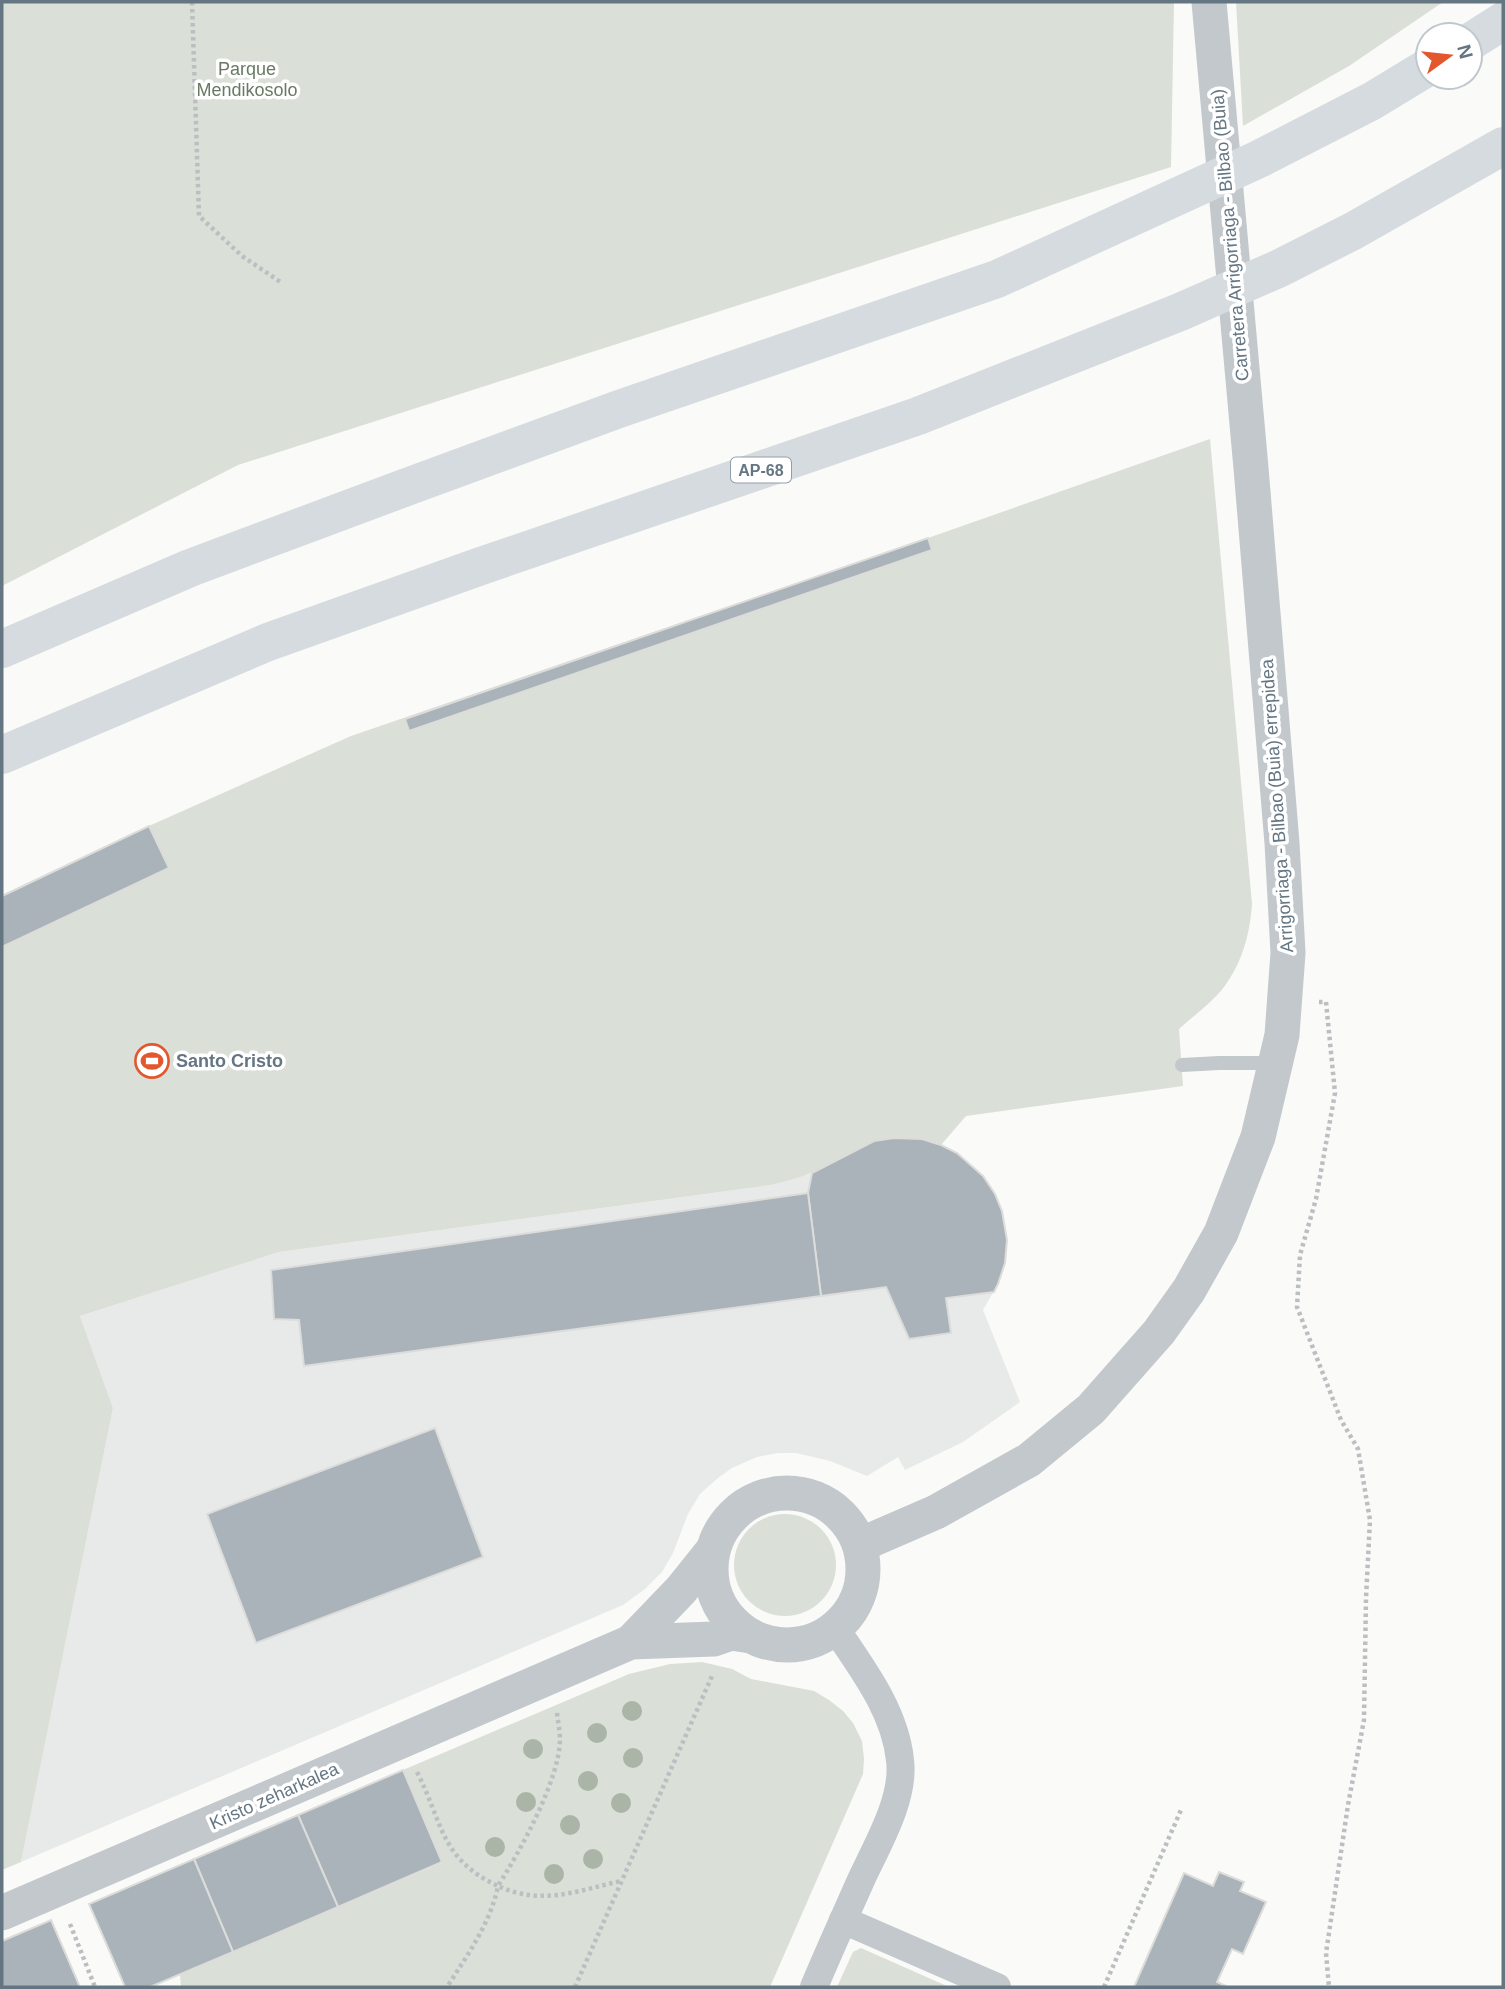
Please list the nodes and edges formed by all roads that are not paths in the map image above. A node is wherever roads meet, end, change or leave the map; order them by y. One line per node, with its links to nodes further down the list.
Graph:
1 (1209, 2): 6 (street, Carretera Arrigorriaga - Bilbao (Buia))
2 (1503, 22): 3 (highway)
3 (1484, 34)
4 (1414, 77): 7 (highway)
5 (1503, 146): 8 (highway, AP-68)
6 (1251, 468): 9 (street, Arrigorriaga - Bilbao (Buia) errepidea)
7 (2, 649)
8 (2, 755)
9 (1275, 1063): 10 (lane); 11 (street, Arrigorriaga - Bilbao (Buia) errepidea)
10 (1182, 1065)
11 (860, 1545): 12 (street); 13 (street)
12 (713, 1550): 14 (street); 15 (street)
13 (835, 1628): 14 (street); 17 (street)
14 (741, 1635): 15 (street)
15 (631, 1642): 16 (street, Kristo zeharkalea)
16 (2, 1913)
17 (843, 1920): 18 (street); 19 (street)
18 (814, 1987)
19 (997, 1987)

